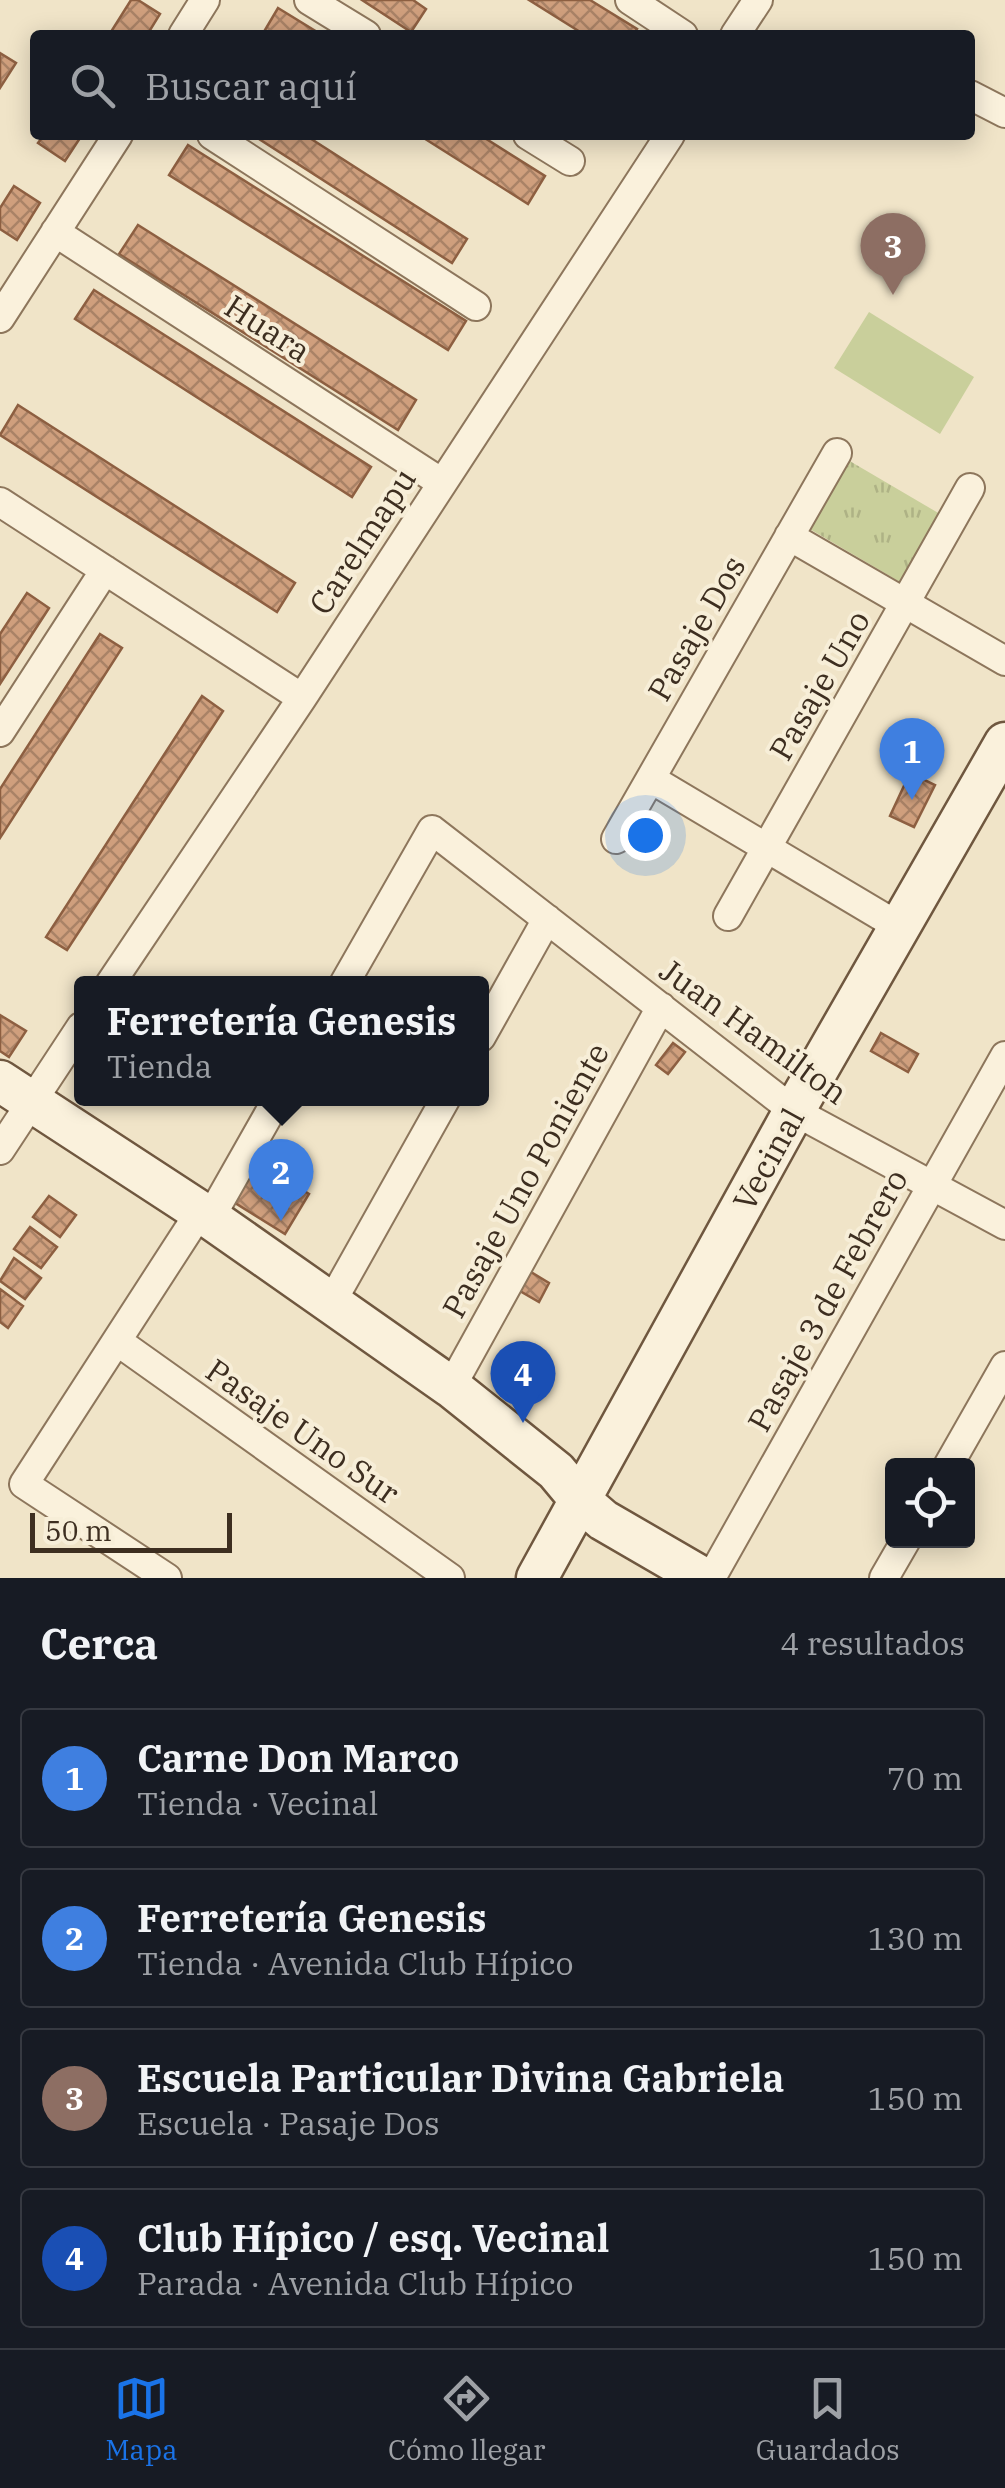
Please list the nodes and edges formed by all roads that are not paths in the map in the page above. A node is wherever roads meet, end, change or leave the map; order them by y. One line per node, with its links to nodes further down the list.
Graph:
1 (205, 0): 5 (street)
2 (310, 0): 6 (street)
3 (630, 0): 7 (street)
4 (758, 0): 8 (street)
5 (185, 30)
6 (358, 30)
7 (675, 30)
8 (738, 30)
9 (975, 98): 10 (street)
10 (1005, 113)
11 (115, 140): 16 (street)
12 (220, 140): 17 (street)
13 (536, 140): 15 (street)
14 (667, 140): 20 (street, Carelmapu)
15 (570, 160)
16 (56, 232): 18 (street); 20 (street, Huara)
17 (476, 306)
18 (0, 318)
19 (837, 453): 23 (street, Pasaje Dos)
20 (442, 483): 27 (street, Carelmapu)
21 (970, 488): 25 (street, Pasaje Uno)
22 (0, 502): 24 (street)
23 (788, 536): 25 (street); 30 (street, Pasaje Dos)
24 (105, 570): 27 (street); 28 (street)
25 (906, 602): 26 (street); 32 (street, Pasaje Uno)
26 (1005, 661)
27 (302, 698): 36 (street, Carelmapu)
28 (0, 732)
29 (1005, 743): 35 (street, Vecinal)
30 (651, 778): 31 (street, Pasaje Dos); 32 (street)
31 (616, 839)
32 (767, 848): 33 (street, Pasaje Uno); 35 (street)
33 (728, 916)
34 (548, 919): 37 (street, Juan Hamilton); 38 (street, Juan Hamilton); 39 (street)
35 (898, 926): 45 (street, Vecinal)
36 (115, 976)
37 (349, 976)
38 (660, 1007): 45 (street, Juan Hamilton); 53 (street, Pasaje Uno Poniente)
39 (489, 1023)
40 (74, 1033): 42 (street)
41 (1005, 1056): 47 (street, Pasaje 3 de Febrero)
42 (16, 1091): 46 (street); 48 (street)
43 (273, 1106): 48 (street)
44 (442, 1106): 50 (street)
45 (794, 1111): 47 (street, Juan Hamilton); 55 (street, Vecinal)
46 (0, 1150)
47 (931, 1185): 49 (street, Juan Hamilton); 60 (street, Pasaje 3 de Febrero)
48 (205, 1215): 50 (street); 51 (street)
49 (1005, 1225)
50 (332, 1303): 53 (street)
51 (117, 1341): 57 (street); 58 (street, Pasaje Uno Sur)
52 (1005, 1366): 54 (street)
53 (451, 1387): 55 (street)
54 (953, 1458)
55 (582, 1501): 59 (street, Vecinal); 60 (street)
56 (901, 1548): 61 (street)
57 (167, 1578)
58 (450, 1578)
59 (538, 1578)
60 (707, 1578)
61 (884, 1578)

